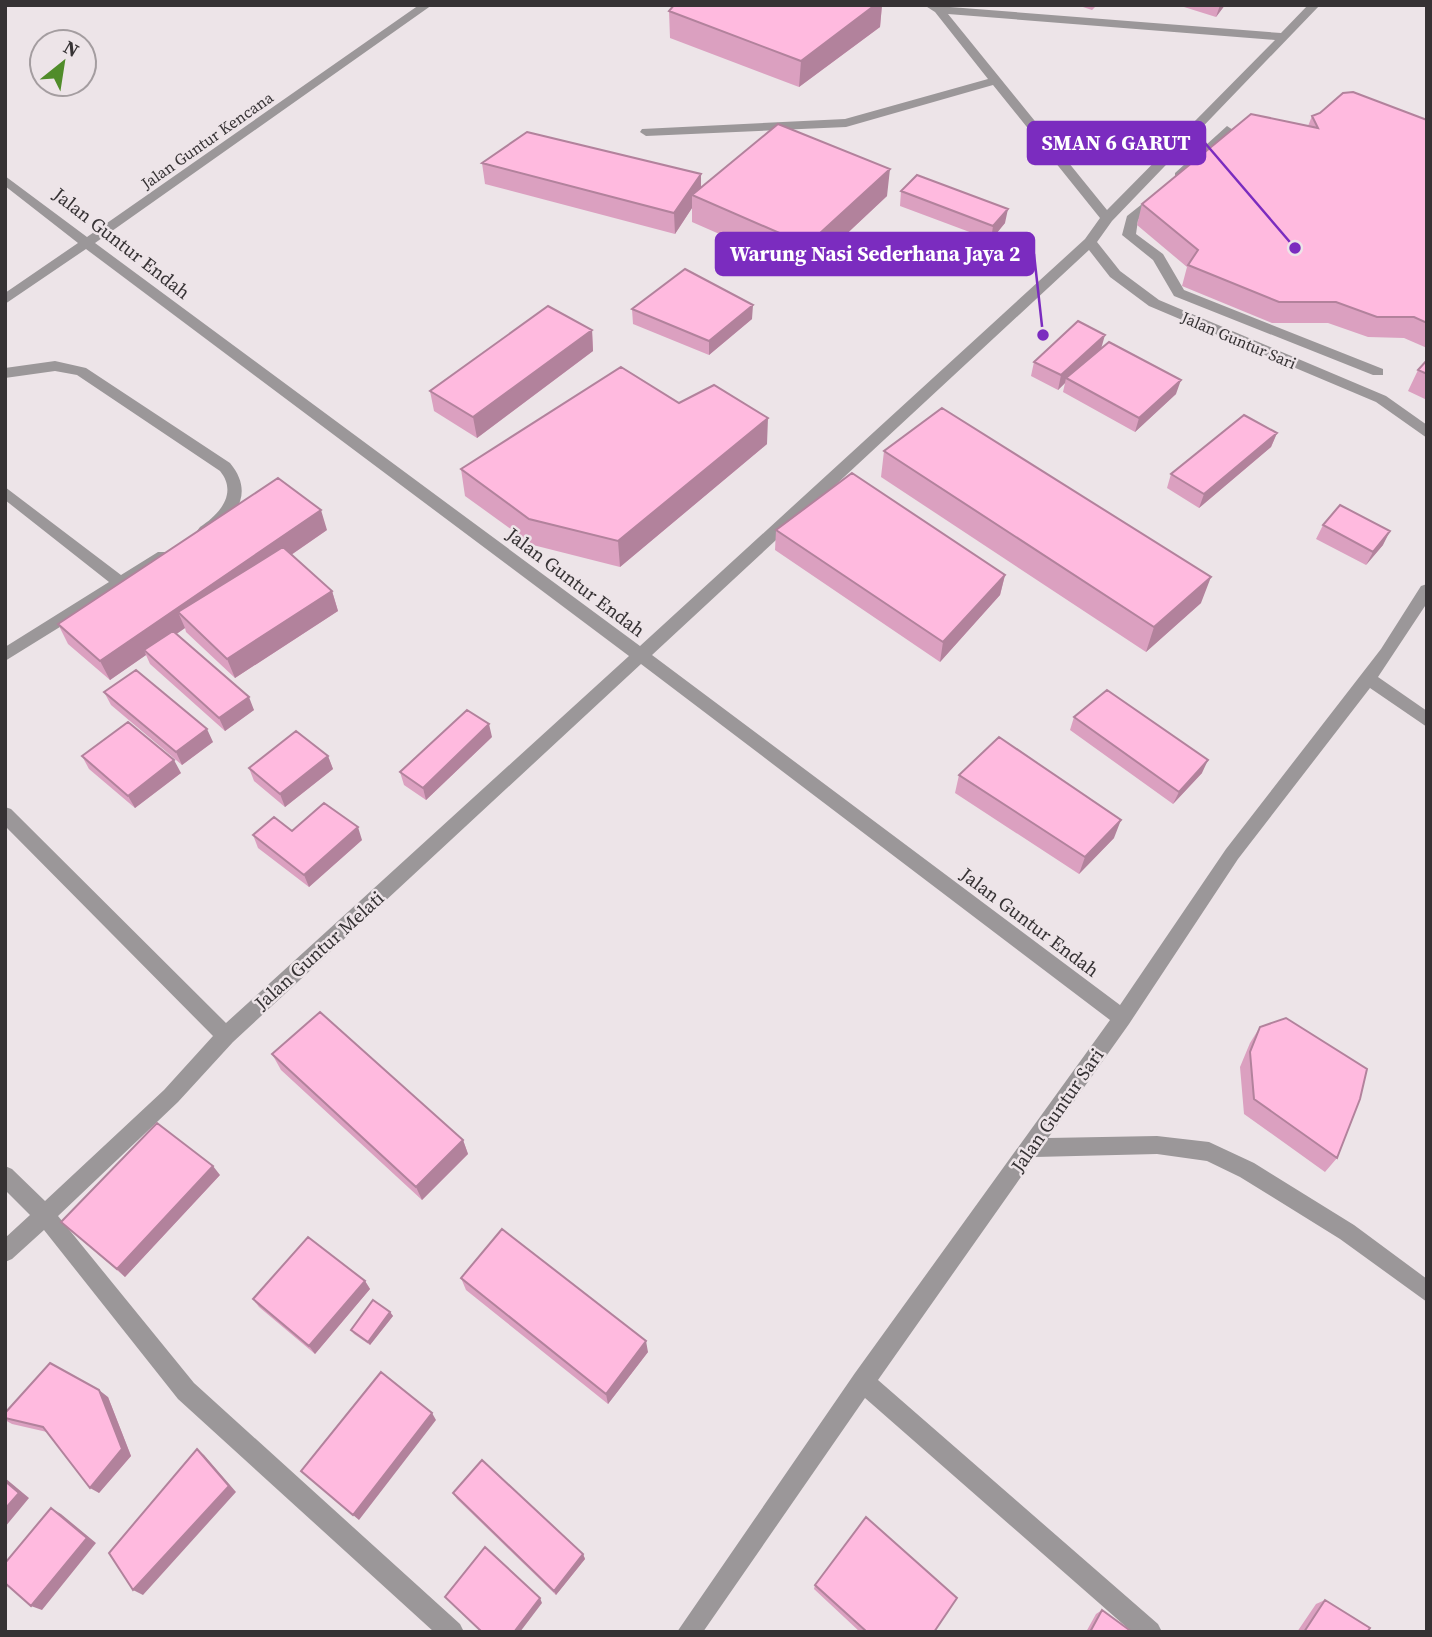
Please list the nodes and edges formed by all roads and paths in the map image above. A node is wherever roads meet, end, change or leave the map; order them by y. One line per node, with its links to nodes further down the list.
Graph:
1 (427, 5): 11 (street, Jalan Guntur Kencana)
2 (1315, 5): 4 (street)
3 (934, 8): 4 (street); 5 (street)
4 (1285, 37): 6 (street)
5 (996, 80): 7 (street); 9 (street)
6 (1201, 122): 9 (street); 13 (street)
7 (646, 132)
8 (5, 180): 11 (street, Jalan Guntur Endah)
9 (1107, 218): 10 (street)
10 (1090, 242): 15 (street, Jalan Guntur Sari); 20 (street, Jalan Guntur Melati)
11 (87, 243): 12 (street, Jalan Guntur Kencana); 20 (street, Jalan Guntur Endah)
12 (5, 300)
13 (1378, 372)
14 (5, 373): 17 (street)
15 (1427, 433)
16 (5, 492): 17 (street)
17 (120, 582): 19 (street)
18 (1427, 590): 21 (street, Jalan Guntur Sari)
19 (5, 655)
20 (640, 655): 24 (street, Jalan Guntur Endah); 25 (street, Jalan Guntur Melati)
21 (1368, 678): 22 (street); 24 (street, Jalan Guntur Sari)
22 (1427, 720)
23 (5, 814): 25 (street)
24 (1122, 1018): 26 (street, Jalan Guntur Sari)
25 (226, 1036): 28 (street, Jalan Guntur Melati)
26 (1030, 1148): 30 (street); 31 (street, Jalan Guntur Sari)
27 (5, 1176): 28 (street)
28 (45, 1215): 29 (street, Jalan Guntur Melati); 32 (street)
29 (5, 1252)
30 (1427, 1292)
31 (863, 1381): 33 (street, Jalan Guntur Sari); 34 (street)
32 (452, 1632)
33 (690, 1632)
34 (1150, 1632)

